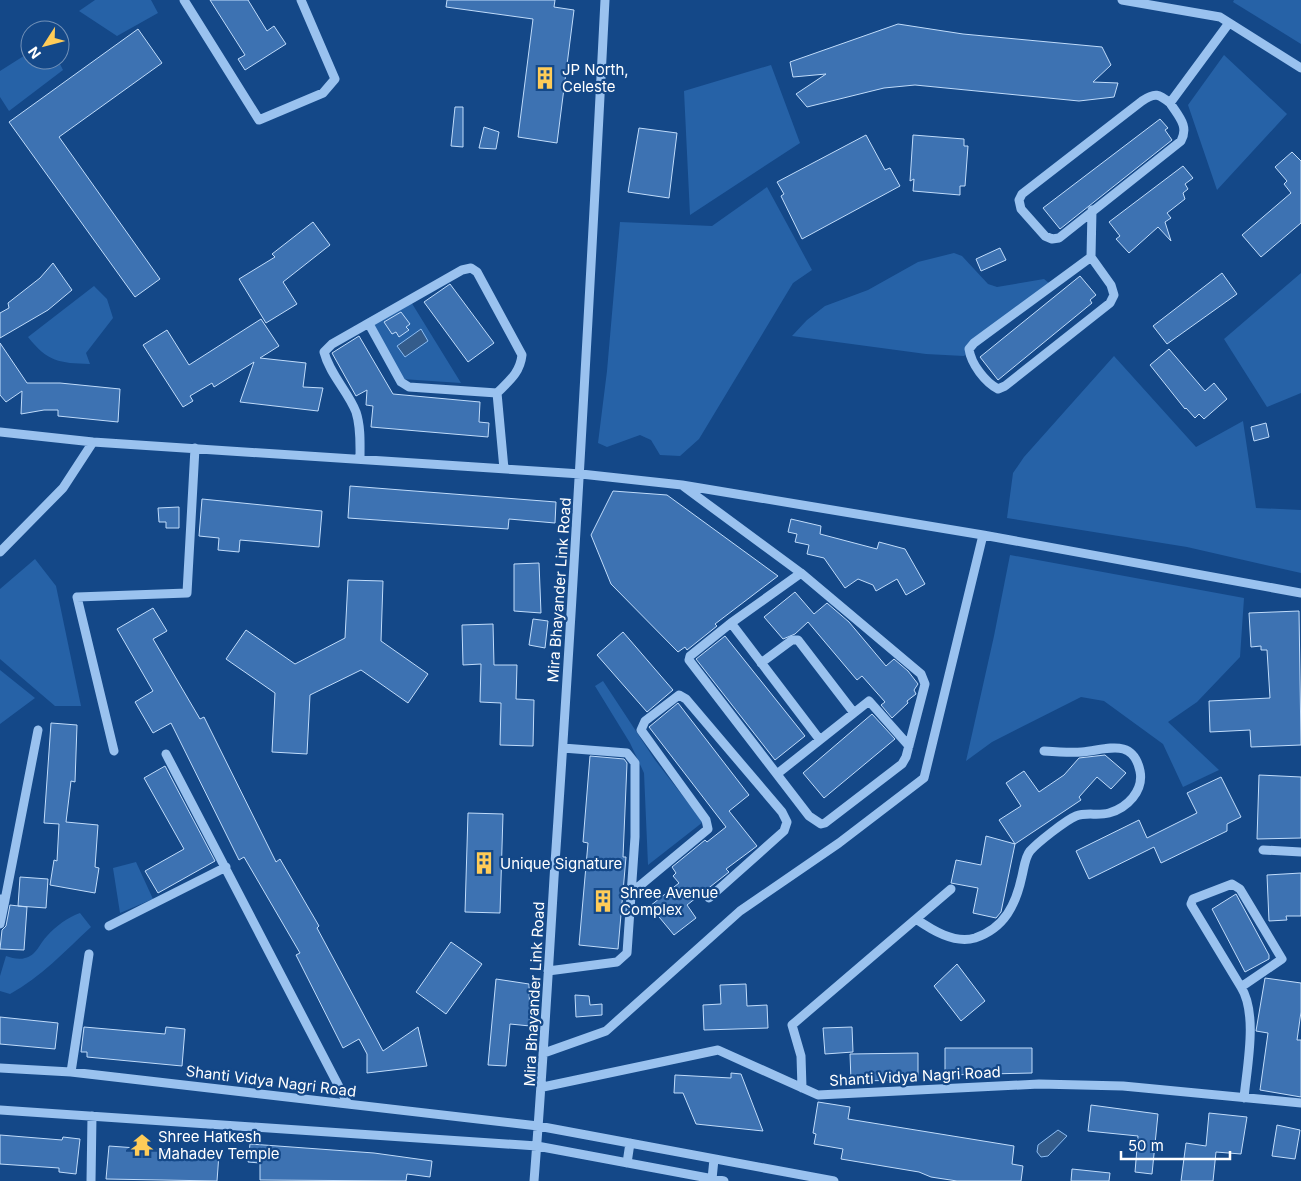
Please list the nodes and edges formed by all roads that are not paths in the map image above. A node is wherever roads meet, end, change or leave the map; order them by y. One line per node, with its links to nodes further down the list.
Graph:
1 (184, 0): 2 (street)
2 (301, 0)
3 (605, 0): 17 (street, Mira Bhayander Link Road)
4 (1122, 0): 5 (street)
5 (1229, 23): 6 (street); 7 (street)
6 (1301, 68)
7 (1170, 104): 8 (street); 8 (street)
8 (1092, 210): 9 (street)
9 (1091, 257): 9 (street)
10 (368, 324): 11 (street); 11 (street); 15 (street)
11 (497, 393): 16 (street)
12 (0, 432): 13 (street)
13 (93, 442): 14 (street); 20 (street)
14 (195, 448): 15 (street); 30 (street)
15 (360, 459): 16 (street)
16 (504, 469): 17 (street)
17 (581, 474): 18 (street); 29 (street, Mira Bhayander Link Road)
18 (682, 485): 19 (street); 21 (street)
19 (983, 535): 22 (street); 47 (street)
20 (0, 552)
21 (801, 573): 23 (street); 28 (street)
22 (1301, 593)
23 (731, 623): 24 (street); 33 (street)
24 (762, 663): 25 (street); 27 (street)
25 (854, 713): 27 (street); 28 (street)
26 (38, 730): 40 (street)
27 (820, 740): 33 (street)
28 (909, 746): 33 (street)
29 (563, 748): 38 (street); 45 (street, Mira Bhayander Link Road)
30 (114, 751)
31 (1044, 751): 41 (street)
32 (166, 754): 36 (street)
33 (777, 774)
34 (1262, 850): 35 (street)
35 (1301, 852)
36 (226, 867): 43 (street); 54 (street)
37 (951, 890): 41 (street)
38 (631, 893): 39 (street); 45 (street)
39 (709, 898)
40 (2, 899): 42 (street)
41 (916, 919): 51 (street)
42 (0, 924)
43 (109, 926)
44 (90, 954): 49 (street)
45 (548, 971): 47 (street, Mira Bhayander Link Road)
46 (1241, 987): 46 (street); 52 (street)
47 (544, 1052): 50 (street, Mira Bhayander Link Road)
48 (0, 1068): 49 (street, Shanti Vidya Nagri Road)
49 (71, 1072): 54 (street, Shanti Vidya Nagri Road)
50 (543, 1087): 51 (street, Shanti Vidya Nagri Road); 57 (street, Mira Bhayander Link Road)
51 (802, 1088): 52 (street, Shanti Vidya Nagri Road)
52 (1244, 1098): 53 (street, Shanti Vidya Nagri Road)
53 (1301, 1103)
54 (348, 1104): 57 (street, Shanti Vidya Nagri Road)
55 (0, 1110): 56 (street)
56 (92, 1116): 59 (street); 63 (street)
57 (538, 1126): 58 (street, Shanti Vidya Nagri Road); 59 (street, Mira Bhayander Link Road)
58 (630, 1143): 60 (street, Shanti Vidya Nagri Road); 61 (street)
59 (537, 1146): 61 (street); 64 (street, Mira Bhayander Link Road)
60 (714, 1159): 62 (street); 66 (street, Shanti Vidya Nagri Road)
61 (627, 1163): 62 (street)
62 (712, 1179): 65 (street)
63 (90, 1181)
64 (534, 1181)
65 (724, 1181)
66 (834, 1181)

